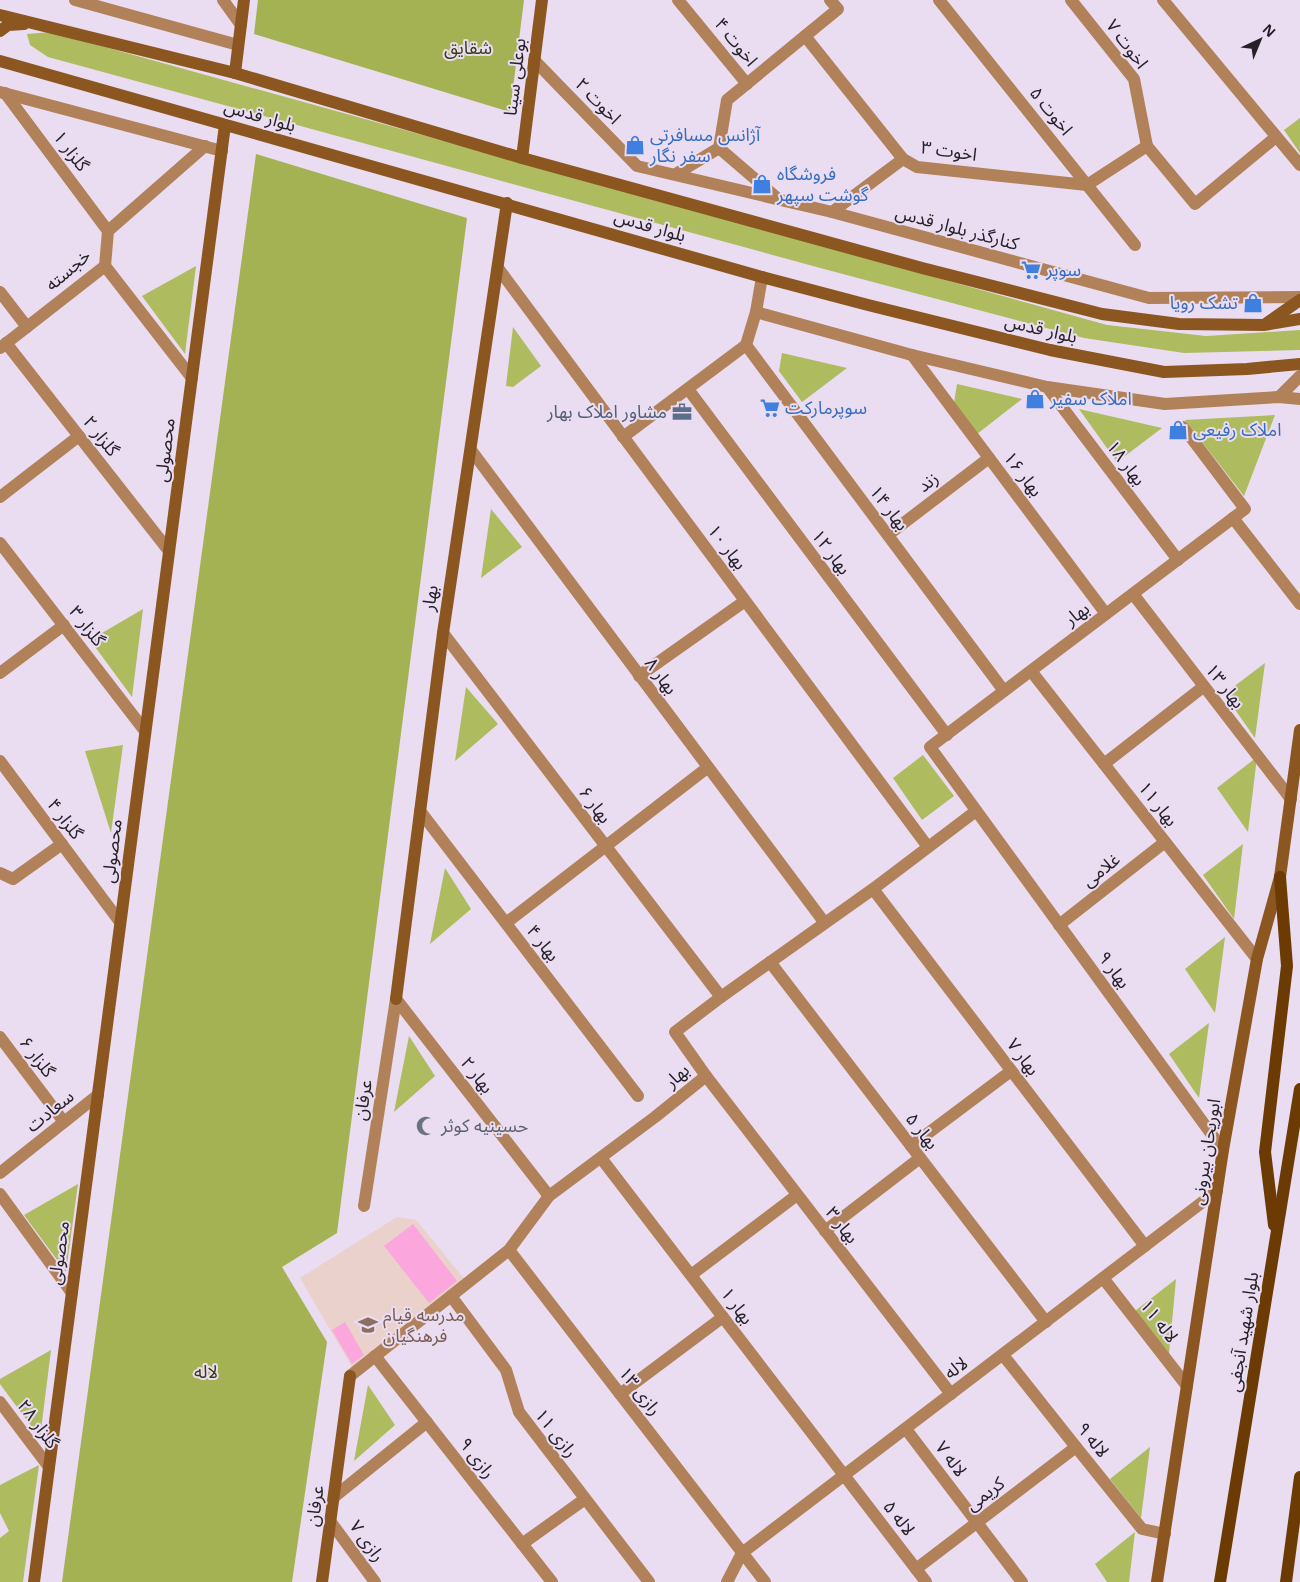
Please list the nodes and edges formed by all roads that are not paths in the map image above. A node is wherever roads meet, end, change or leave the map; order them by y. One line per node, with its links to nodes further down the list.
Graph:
1 (75, 0): 15 (street)
2 (223, 0): 12 (street)
3 (244, 0): 12 (street)
4 (542, 0): 17 (street, بوعلی سینا)
5 (678, 0): 21 (street, اخوت ۴)
6 (830, 0): 14 (street)
7 (939, 0): 34 (street, اخوت ۵)
8 (1070, 0): 26 (street, اخوت ۷)
9 (1164, 0): 24 (street)
10 (0, 15): 11 (street, بلوار قدس)
11 (34, 23): 13 (street); 20 (street, بلوار قدس)
12 (241, 25): 15 (street)
13 (0, 31)
14 (805, 36): 21 (street); 30 (street, اخوت ۳)
15 (238, 46): 20 (street)
16 (0, 50): 19 (street)
17 (534, 60): 29 (street, بوعلی سینا); 32 (street, اخوت ۲)
18 (0, 61): 19 (street, بلوار قدس)
19 (21, 67): 23 (street, بلوار قدس)
20 (235, 73): 29 (street, بلوار قدس)
21 (747, 84): 27 (street)
22 (3, 92): 25 (street); 38 (street, گلزار ۱)
23 (225, 125): 28 (street, محصولی); 36 (street, بلوار قدس)
24 (1276, 137): 26 (street); 31 (street)
25 (205, 146): 28 (street); 38 (street)
26 (1147, 146): 34 (street)
27 (720, 148): 33 (street); 35 (street)
28 (222, 150): 54 (street, محصولی)
29 (522, 158): 47 (street, بلوار قدس)
30 (903, 159): 34 (street, اخوت ۳); 37 (street)
31 (1300, 165)
32 (637, 166): 33 (street, کنارگذر بلوار قدس)
33 (676, 174): 35 (street, کنارگذر بلوار قدس)
34 (1087, 185): 39 (street, اخوت ۵)
35 (779, 200): 37 (street, کنارگذر بلوار قدس)
36 (507, 203): 41 (street, بهار); 42 (street, بلوار قدس)
37 (832, 212): 44 (street, کنارگذر بلوار قدس)
38 (108, 231): 40 (street, خجسته)
39 (1135, 245)
40 (105, 266): 48 (street, خجسته); 54 (street)
41 (498, 268): 61 (street, بهار ۱۰); 62 (street, بهار)
42 (762, 276): 45 (street); 52 (street, بلوار قدس)
43 (0, 292): 48 (street)
44 (1300, 298): 47 (street)
45 (756, 312): 49 (street); 51 (street)
46 (1300, 319): 47 (street, بلوار قدس)
47 (1264, 325)
48 (27, 327): 50 (street, خجسته)
49 (746, 345): 56 (street); 66 (street, بهار ۱۴)
50 (3, 346): 60 (street, گلزار ۲)
51 (912, 355): 55 (street); 63 (street, بهار ۱۶)
52 (1300, 364)
53 (1300, 376): 57 (street)
54 (192, 378): 68 (street, محصولی)
55 (1047, 388): 57 (street); 69 (street, بهار ۱۸)
56 (688, 389): 61 (street); 83 (street, بهار ۱۲)
57 (1279, 398): 58 (street)
58 (1300, 399)
59 (1183, 427): 65 (street, بهار)
60 (79, 436): 64 (street); 68 (street, گلزار ۲)
61 (623, 437): 71 (street, بهار ۱۰)
62 (471, 450): 75 (street, بهار); 78 (street, بهار ۸)
63 (989, 458): 66 (street, زند); 73 (street, بهار ۱۶)
64 (0, 497)
65 (1233, 518): 69 (street, بهار); 72 (street)
66 (888, 535): 80 (street, بهار ۱۴)
67 (0, 543): 74 (street, گلزار ۳)
68 (169, 551): 82 (street, محصولی)
69 (1178, 560): 70 (street, بهار)
70 (1133, 594): 73 (street, بهار); 79 (street, بهار ۱۳)
71 (745, 601): 78 (street); 94 (street, بهار ۱۰)
72 (1300, 604)
73 (1106, 614): 76 (street, بهار)
74 (64, 625): 77 (street); 82 (street, گلزار ۳)
75 (443, 633): 89 (street, بهار); 93 (street, بهار ۶)
76 (1032, 671): 80 (street, بهار); 86 (street, بهار ۱۱)
77 (0, 673)
78 (639, 676): 87 (street, بهار ۸)
79 (1203, 687): 86 (street); 88 (street, بهار ۱۳)
80 (1004, 691): 83 (street, بهار)
81 (1300, 730): 88 (street, ابوریحان بیرونی)
82 (146, 731): 98 (street, محصولی)
83 (947, 735): 84 (street, بهار)
84 (930, 748): 90 (street, بهار ۹)
85 (0, 761): 92 (street, گلزار ۴)
86 (1104, 764): 91 (street, بهار ۱۱)
87 (707, 768): 93 (street); 99 (street, بهار ۸)
88 (1291, 799): 96 (street, ابوریحان بیرونی)
89 (420, 810): 100 (street, بهار ۴); 105 (street, بهار)
90 (976, 811): 94 (street, بهار); 101 (street, بهار ۹)
91 (1165, 842): 101 (street, غلامی); 102 (street, بهار ۱۱)
92 (62, 844): 95 (street); 98 (street, گلزار ۴)
93 (605, 847): 100 (street); 104 (street, بهار ۶)
94 (928, 847): 97 (street, بهار)
95 (0, 873)
96 (1280, 877): 102 (street, ابوریحان بیرونی); 125 (main road)
97 (873, 889): 99 (street, بهار); 108 (street, بهار ۷)
98 (120, 922): 111 (street, محصولی)
99 (824, 922): 103 (street, بهار)
100 (506, 923): 112 (street, بهار ۴)
101 (1059, 925): 115 (street, بهار ۹)
102 (1257, 960): 115 (street, ابوریحان بیرونی)
103 (770, 962): 104 (street, بهار); 114 (street, بهار ۵)
104 (721, 997): 109 (street, بهار)
105 (396, 999): 122 (street, بهار ۲); 123 (street, عرفان)
106 (0, 1037): 107 (street, گلزار ۶)
107 (5, 1054): 113 (street, گلزار ۶)
108 (1011, 1071): 114 (street); 126 (street, بهار ۷)
109 (706, 1076): 116 (street, بهار); 121 (street, بهار ۳)
110 (1300, 1089): 125 (main road, بلوار شهید آنجفی)
111 (98, 1095): 113 (street, سعادت); 130 (street, محصولی)
112 (638, 1096)
113 (64, 1122): 118 (street, سعادت)
114 (910, 1146): 117 (street, بهار ۵)
115 (1224, 1150): 119 (street, ابوریحان بیرونی)
116 (602, 1158): 122 (street, بهار); 128 (street, بهار ۱)
117 (920, 1158): 124 (street); 133 (street, بهار ۵)
118 (0, 1173)
119 (1217, 1191): 126 (street, لاله); 137 (street, ابوریحان بیرونی)
120 (0, 1194): 130 (street)
121 (796, 1195): 124 (street, بهار ۳); 128 (street)
122 (550, 1196): 127 (street, بهار)
123 (364, 1206)
124 (825, 1231): 139 (street, بهار ۳)
125 (1276, 1239): 165 (main road, بلوار شهید آنجفی)
126 (1145, 1246): 129 (street, لاله)
127 (509, 1250): 131 (street, بهار); 138 (street, رازی ۱۳)
128 (691, 1275): 132 (street, بهار ۱)
129 (1103, 1278): 133 (street, لاله); 137 (street, لاله ۱۱)
130 (72, 1292): 144 (street, محصولی)
131 (451, 1296): 135 (street, بهار); 148 (street, رازی ۱۱)
132 (723, 1317): 138 (street); 145 (street, بهار ۱)
133 (1046, 1322): 134 (street, لاله)
134 (1003, 1355): 139 (street, لاله); 143 (street, لاله ۹)
135 (375, 1356): 136 (street, بهار); 141 (street, رازی ۹)
136 (350, 1376): 147 (street, عرفان)
137 (1188, 1386): 151 (street, ابوریحان بیرونی)
138 (620, 1394): 153 (street, رازی ۱۳)
139 (951, 1394): 142 (street, لاله)
140 (0, 1402): 144 (street, گلزار ۲۸)
141 (427, 1422): 147 (street); 152 (street, رازی ۹)
142 (906, 1429): 145 (street, لاله); 150 (street, لاله ۷)
143 (1076, 1447): 150 (street, کریمی); 151 (street, لاله ۹)
144 (49, 1468): 155 (street, محصولی)
145 (844, 1476): 153 (street, لاله); 154 (street, لاله ۵)
146 (1300, 1477): 166 (main road)
147 (334, 1497): 149 (street, عرفان)
148 (585, 1499): 152 (street); 159 (street, رازی ۱۱)
149 (330, 1521): 156 (street, عرفان); 157 (street, رازی ۷)
150 (976, 1523): 154 (street, کریمی); 163 (street, لاله ۷)
151 (1165, 1534): 164 (street, ابوریحان بیرونی)
152 (522, 1544): 158 (street, رازی ۹)
153 (742, 1553): 160 (street, لاله); 161 (street, رازی ۱۳)
154 (916, 1569): 162 (street, لاله ۵)
155 (34, 1582)
156 (322, 1582)
157 (375, 1582)
158 (550, 1582)
159 (649, 1582)
160 (727, 1582)
161 (765, 1582)
162 (926, 1582)
163 (1022, 1582)
164 (1158, 1582)
165 (1220, 1582)
166 (1286, 1582)

